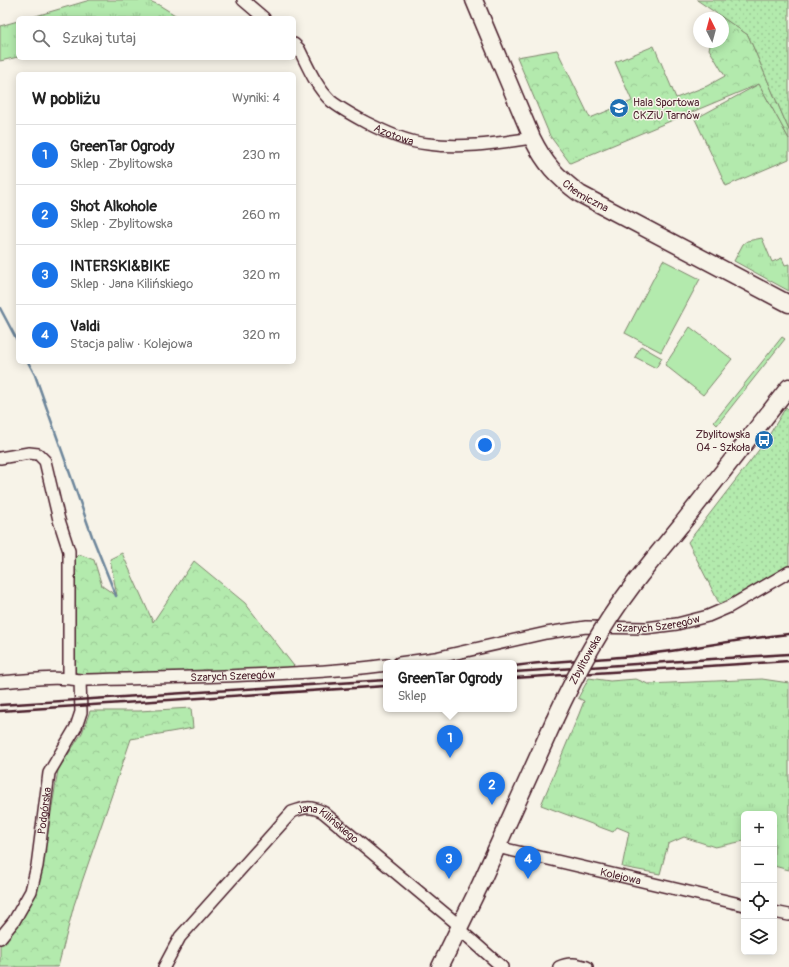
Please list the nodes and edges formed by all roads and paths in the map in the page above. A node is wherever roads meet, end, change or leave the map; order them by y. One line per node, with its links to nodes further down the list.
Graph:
1 (243, 0): 3 (street)
2 (474, 0): 5 (street, Chemiczna)
3 (262, 16)
4 (296, 46): 5 (street, Azotowa)
5 (532, 138): 6 (street, Chemiczna)
6 (789, 304)
7 (789, 387): 14 (street, Zbylitowska, bridge)
8 (0, 458): 12 (street, Podgórska)
9 (789, 572): 10 (street, Szarych Szeregów)
10 (421, 660)
11 (383, 665): 12 (street, Szarych Szeregów)
12 (74, 679): 13 (street, Szarych Szeregów); 19 (street, Podgórska)
13 (0, 682)
14 (497, 847): 15 (street, Kolejowa); 18 (street, Zbylitowska)
15 (741, 904)
16 (777, 913): 17 (street)
17 (789, 915)
18 (459, 929): 20 (street, Jana Kilińskiego); 21 (street, Zbylitowska); 22 (street, Jana Kilińskiego)
19 (0, 938)
20 (164, 967)
21 (440, 967)
22 (502, 967)
23 (559, 967): 24 (street)
24 (588, 967)

